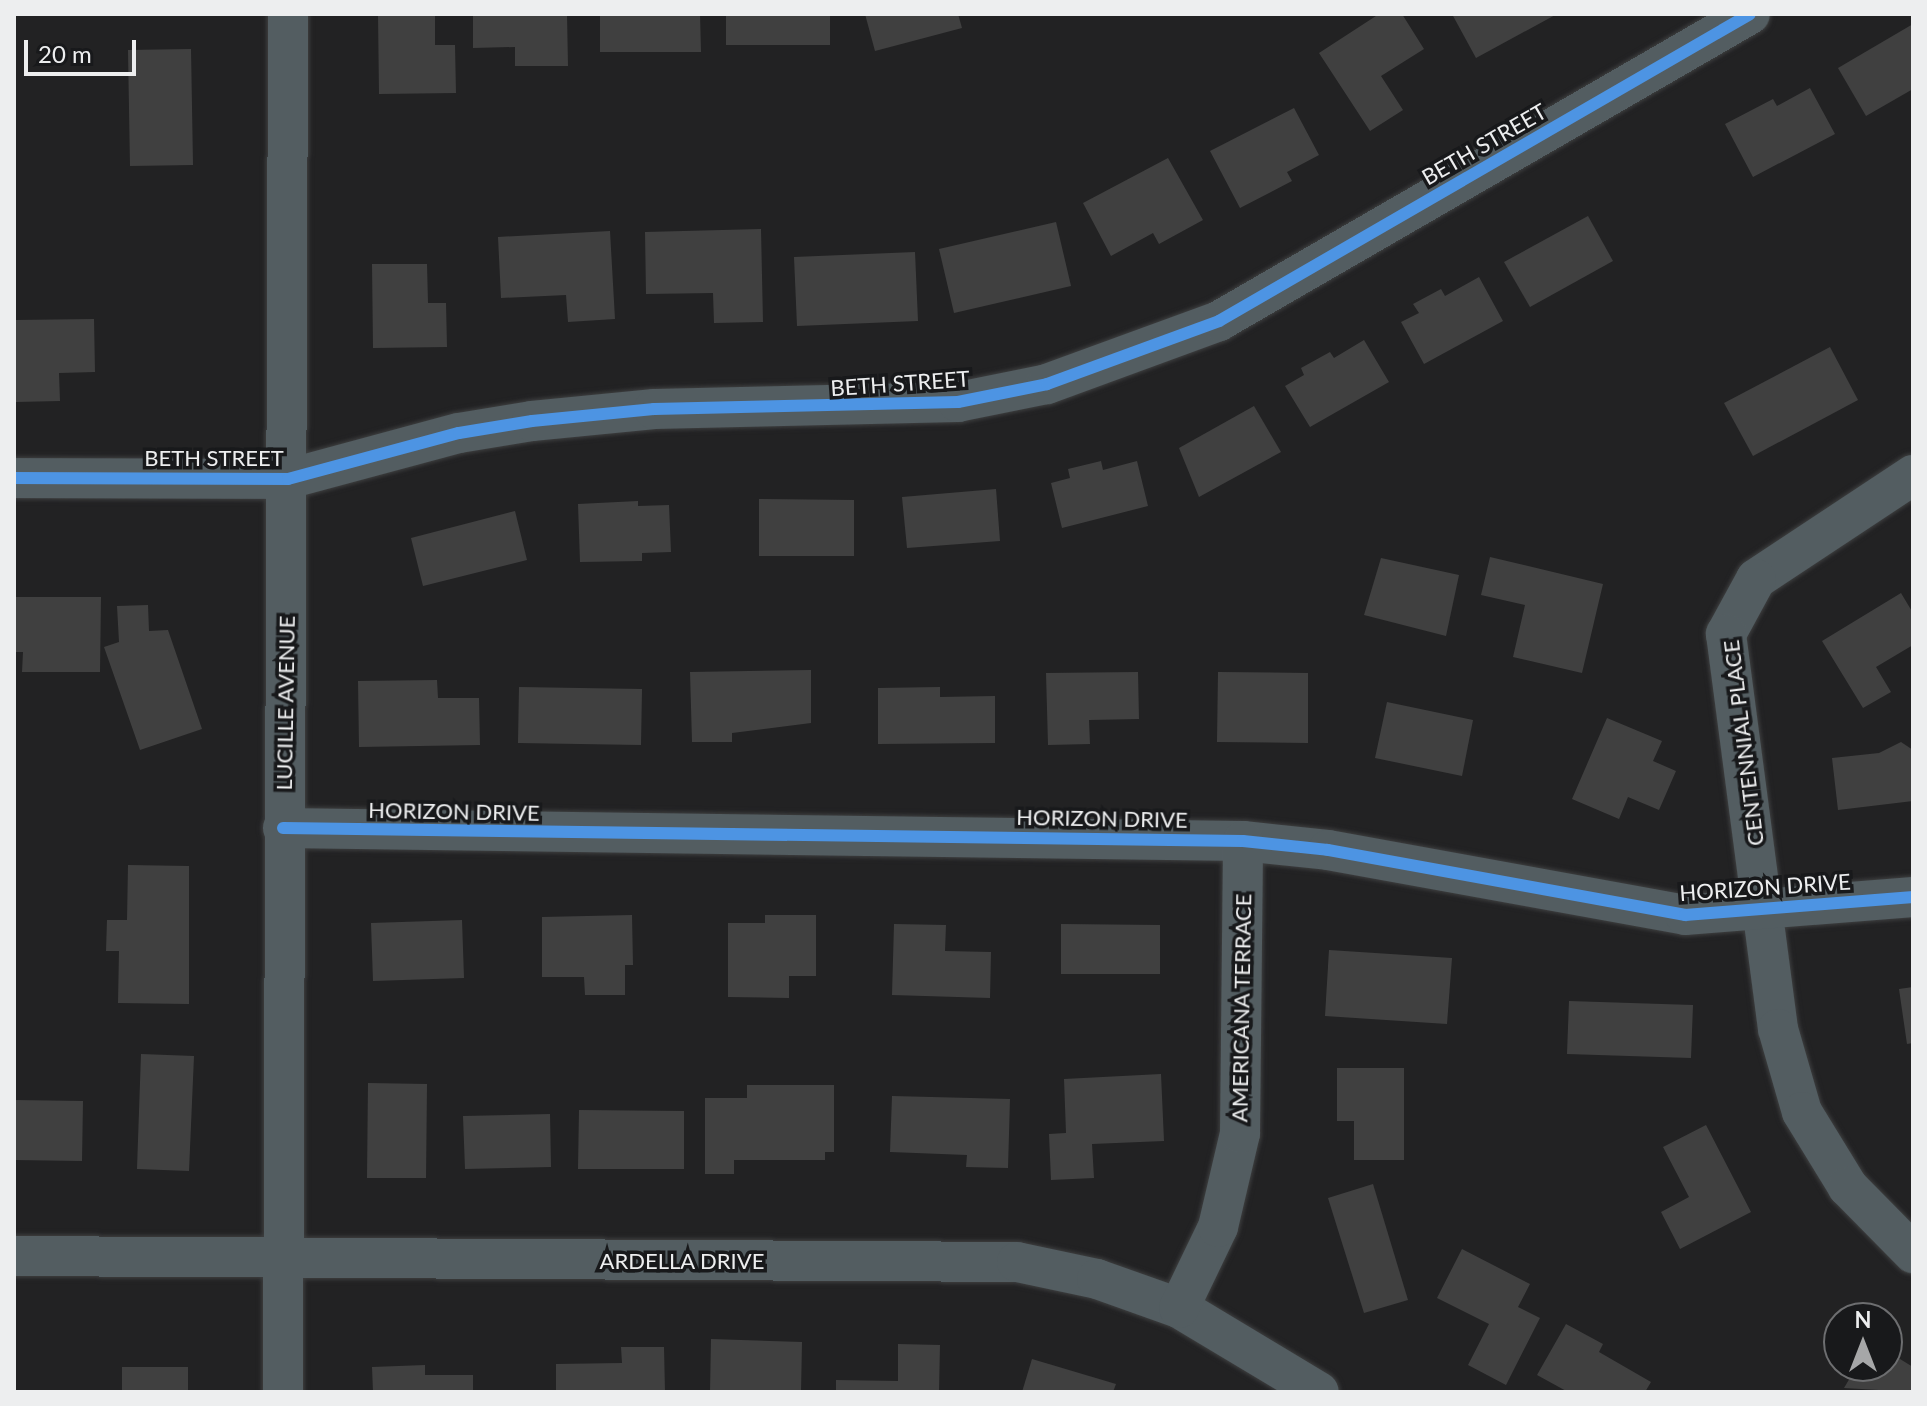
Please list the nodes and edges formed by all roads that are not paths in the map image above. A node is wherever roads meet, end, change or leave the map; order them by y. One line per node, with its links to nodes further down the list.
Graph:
1 (288, 14): 5 (street, LUCILLE AVENUE)
2 (1750, 14): 5 (street, BETH STREET)
3 (1913, 475): 9 (street, CENTENNIAL PLACE)
4 (14, 478): 5 (street, BETH STREET)
5 (288, 479): 6 (street, LUCILLE AVENUE)
6 (283, 828): 7 (street, HORIZON DRIVE); 12 (street, LUCILLE AVENUE)
7 (1243, 841): 9 (street, HORIZON DRIVE); 13 (street, AMERICANA TERRACE)
8 (1913, 897): 9 (street, HORIZON DRIVE)
9 (1764, 910): 10 (street, CENTENNIAL PLACE)
10 (1913, 1253)
11 (14, 1256): 12 (street, ARDELLA DRIVE)
12 (281, 1260): 13 (street, ARDELLA DRIVE); 14 (street, LUCILLE AVENUE)
13 (1179, 1308): 15 (street, ARDELLA DRIVE)
14 (283, 1392)
15 (1319, 1392)

